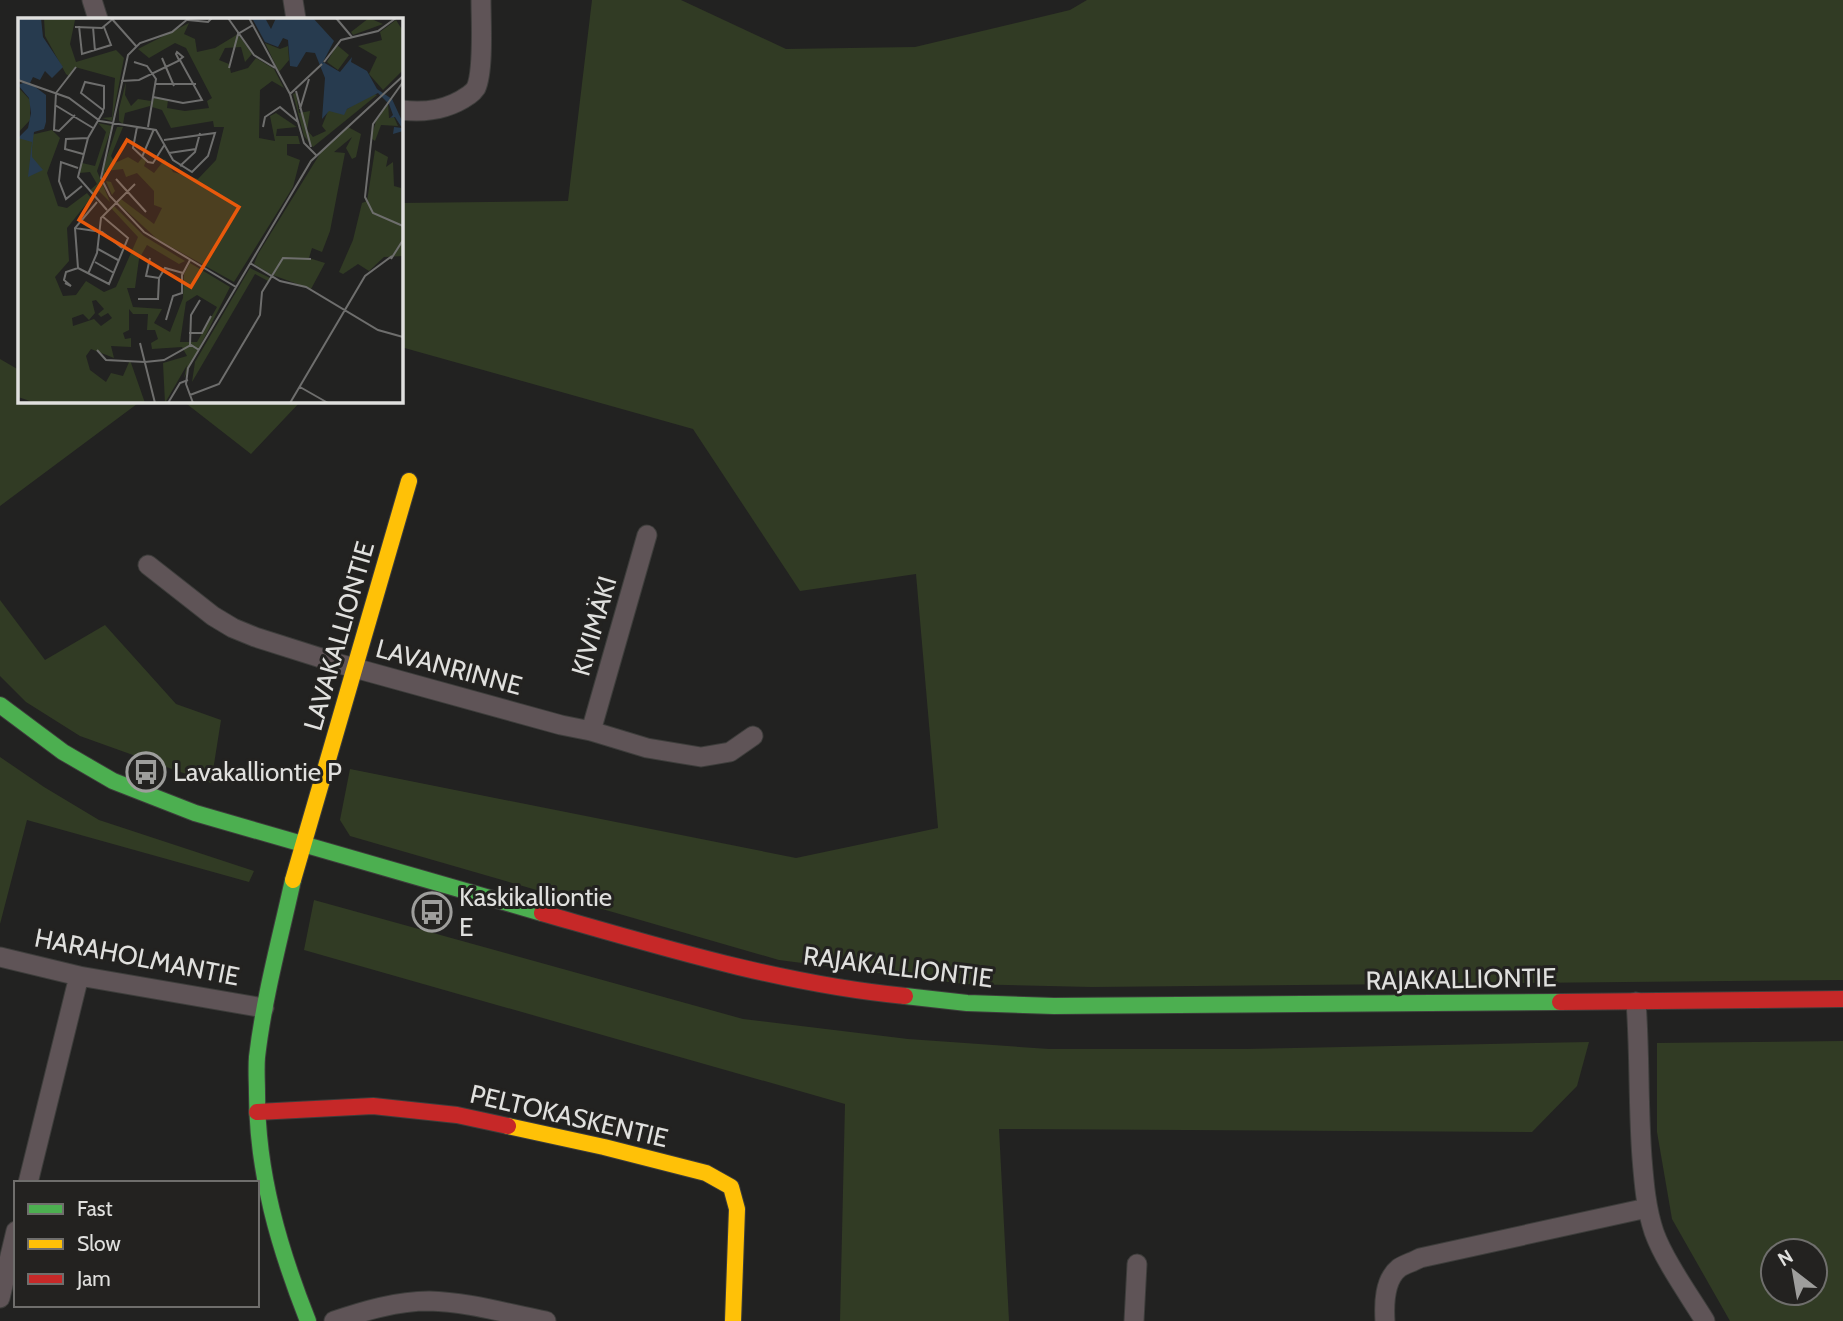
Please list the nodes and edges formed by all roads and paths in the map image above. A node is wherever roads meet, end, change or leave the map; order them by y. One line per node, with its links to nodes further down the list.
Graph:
1 (92, 0): 4 (street)
2 (293, 0): 5 (street)
3 (481, 0): 6 (street)
4 (98, 18)
5 (296, 18)
6 (402, 110)
7 (409, 481): 10 (street, LAVAKALLIONTIE)
8 (647, 535): 12 (street, KIVIMÄKI)
9 (148, 565): 10 (street, LAVANRINNE)
10 (355, 668): 12 (street, LAVANRINNE); 14 (street, LAVAKALLIONTIE)
11 (0, 705): 14 (street, RAJAKALLIONTIE)
12 (591, 731): 13 (street, LAVANRINNE)
13 (753, 736)
14 (303, 844): 18 (street, RAJAKALLIONTIE); 19 (street, LAVAKALLIONTIE)
15 (0, 957): 16 (street, HARAHOLMANTIE)
16 (79, 976): 19 (street, HARAHOLMANTIE); 21 (street)
17 (1843, 999): 18 (street, RAJAKALLIONTIE)
18 (1636, 1002): 22 (street)
19 (264, 1008): 20 (street, LAVAKALLIONTIE)
20 (257, 1112): 26 (street, LAVAKALLIONTIE); 29 (street, PELTOKASKENTIE)
21 (28, 1181)
22 (1647, 1208): 31 (street); 32 (street)
23 (14, 1239): 25 (street)
24 (1137, 1264): 30 (street)
25 (0, 1297)
26 (308, 1321)
27 (334, 1321): 28 (street)
28 (547, 1321)
29 (733, 1321)
30 (1134, 1321)
31 (1385, 1321)
32 (1705, 1321)

